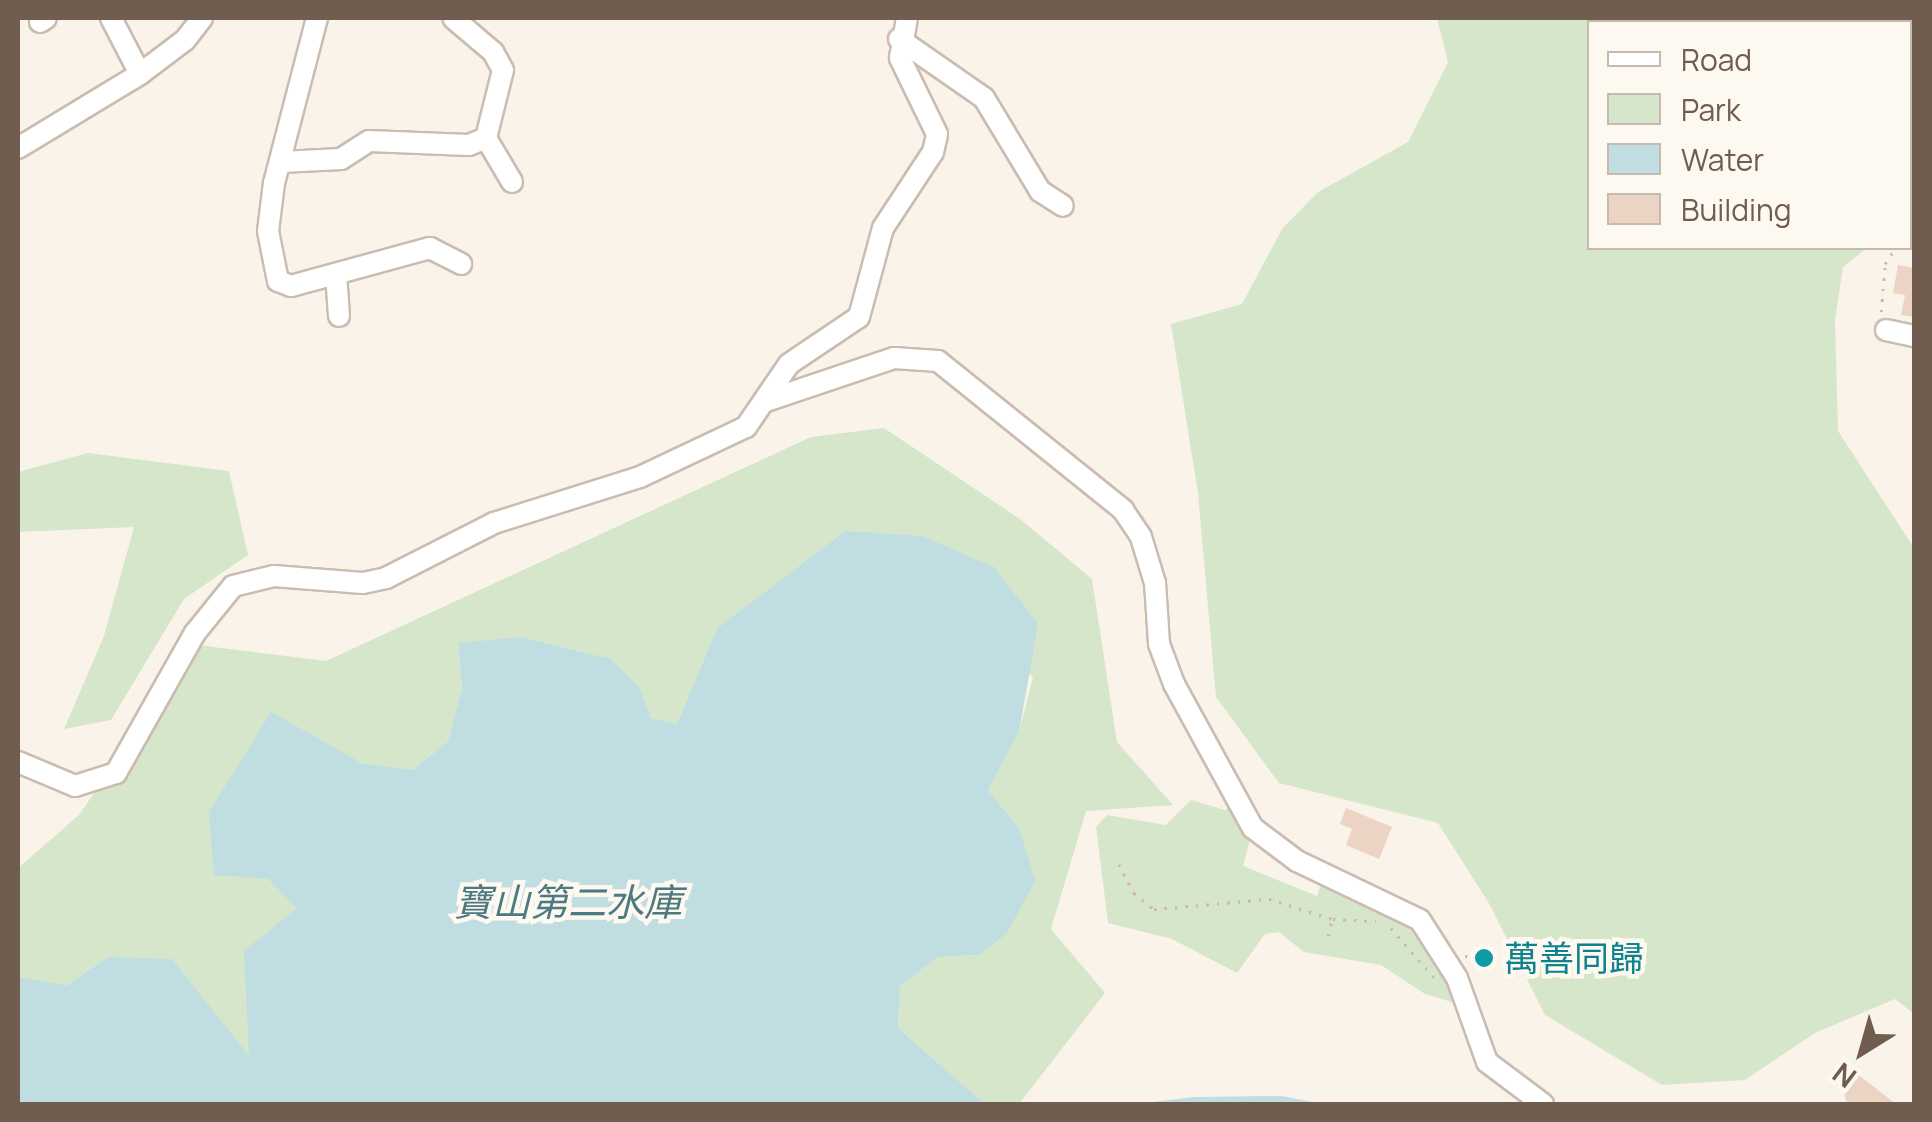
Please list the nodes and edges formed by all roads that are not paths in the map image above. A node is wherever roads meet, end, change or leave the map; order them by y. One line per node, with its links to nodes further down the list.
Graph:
1 (111, 18): 7 (street)
2 (202, 18): 7 (street)
3 (317, 18): 10 (street)
4 (453, 18): 8 (street)
5 (907, 18): 6 (street)
6 (899, 39): 12 (street); 18 (street)
7 (140, 74): 9 (street)
8 (486, 138): 10 (street); 11 (street)
9 (18, 148)
10 (281, 162): 14 (street)
11 (512, 182)
12 (1063, 206)
13 (461, 264): 14 (street)
14 (336, 274): 15 (street)
15 (339, 316)
16 (1886, 330): 17 (street)
17 (1914, 336)
18 (764, 402): 19 (street); 20 (street)
19 (18, 762)
20 (1542, 1104)

